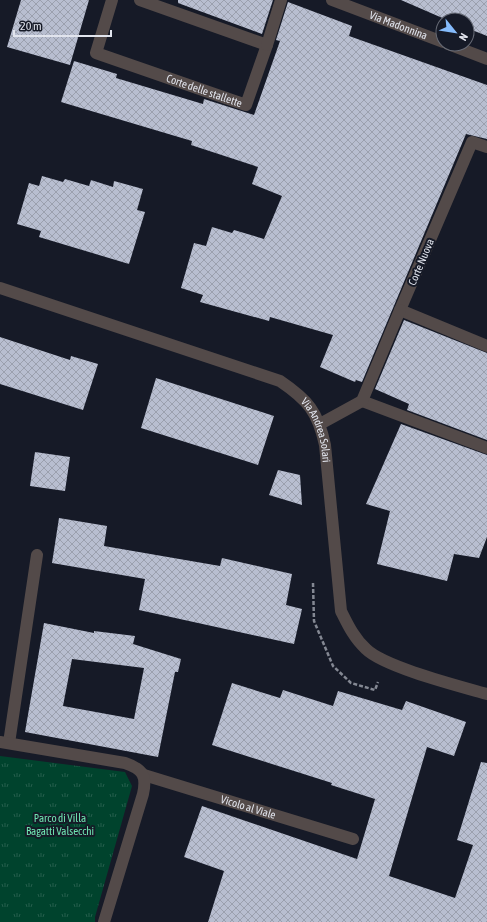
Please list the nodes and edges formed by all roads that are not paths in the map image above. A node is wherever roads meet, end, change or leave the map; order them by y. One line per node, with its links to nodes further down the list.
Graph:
1 (112, 0): 6 (street, Corte delle stallette)
2 (140, 0): 6 (street)
3 (281, 0): 6 (street)
4 (332, 0): 5 (street, Via Madonnina)
5 (435, 39)
6 (267, 45)
7 (469, 52): 8 (street)
8 (487, 59)
9 (487, 147): 11 (street, Corte Nuova)
10 (0, 288): 14 (street, Via Andrea Solari)
11 (400, 310): 12 (street); 13 (street)
12 (487, 346)
13 (362, 401): 14 (street); 15 (street)
14 (320, 424): 17 (street, Via Andrea Solari)
15 (487, 448)
16 (37, 555): 18 (street, Vicolo al Viale)
17 (487, 694)
18 (4, 742): 19 (street, Vicolo al Viale)
19 (144, 775): 20 (street, Vicolo al Viale); 21 (street)
20 (353, 839)
21 (104, 922)

